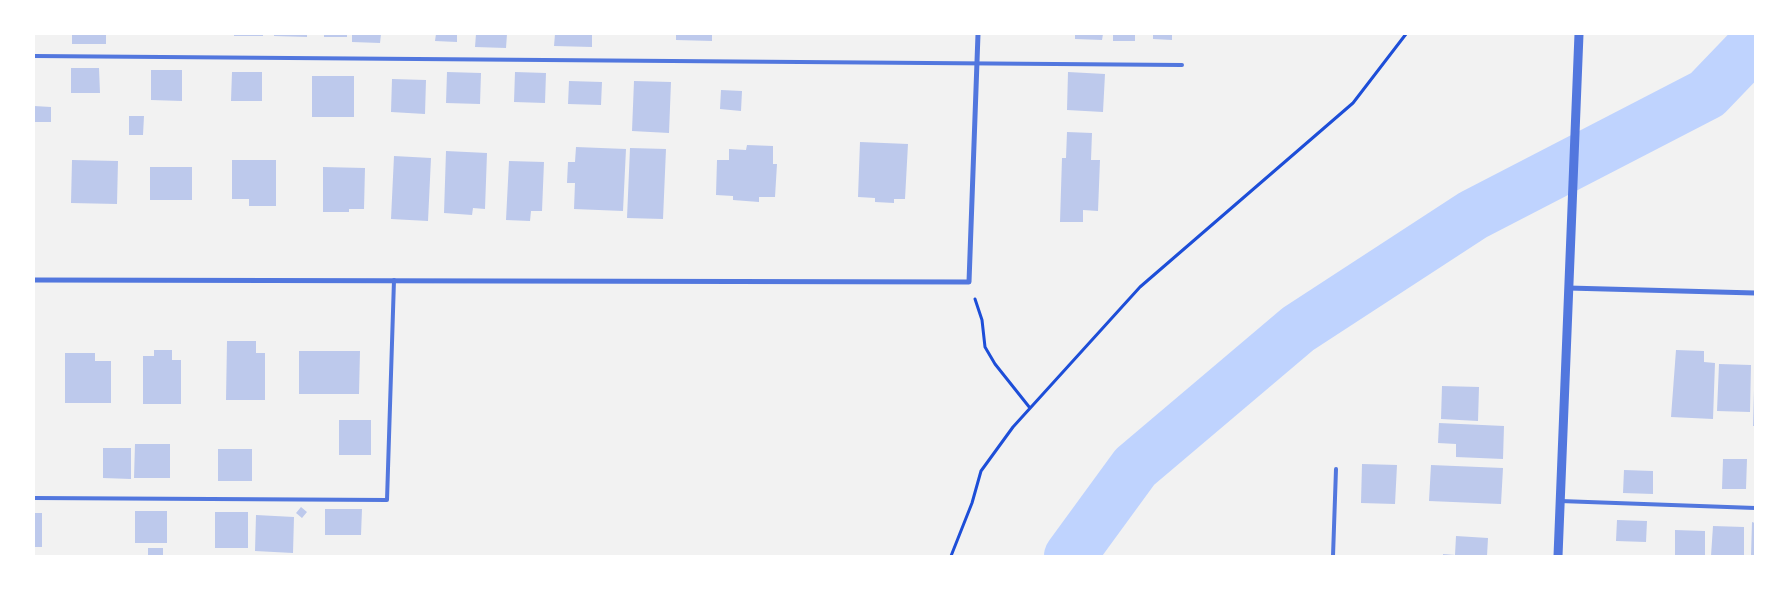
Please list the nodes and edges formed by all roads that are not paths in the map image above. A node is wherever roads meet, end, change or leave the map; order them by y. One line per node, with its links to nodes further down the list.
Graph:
1 (978, 34): 4 (street)
2 (1579, 34): 8 (street)
3 (34, 56): 4 (lane)
4 (977, 63): 5 (lane); 7 (street)
5 (1182, 65)
6 (34, 280): 7 (street)
7 (394, 280): 11 (lane)
8 (1568, 288): 9 (street); 12 (street)
9 (1755, 293)
10 (1336, 468): 14 (lane)
11 (34, 498)
12 (1560, 501): 13 (lane); 15 (street)
13 (1755, 508)
14 (1334, 556)
15 (1558, 556)

